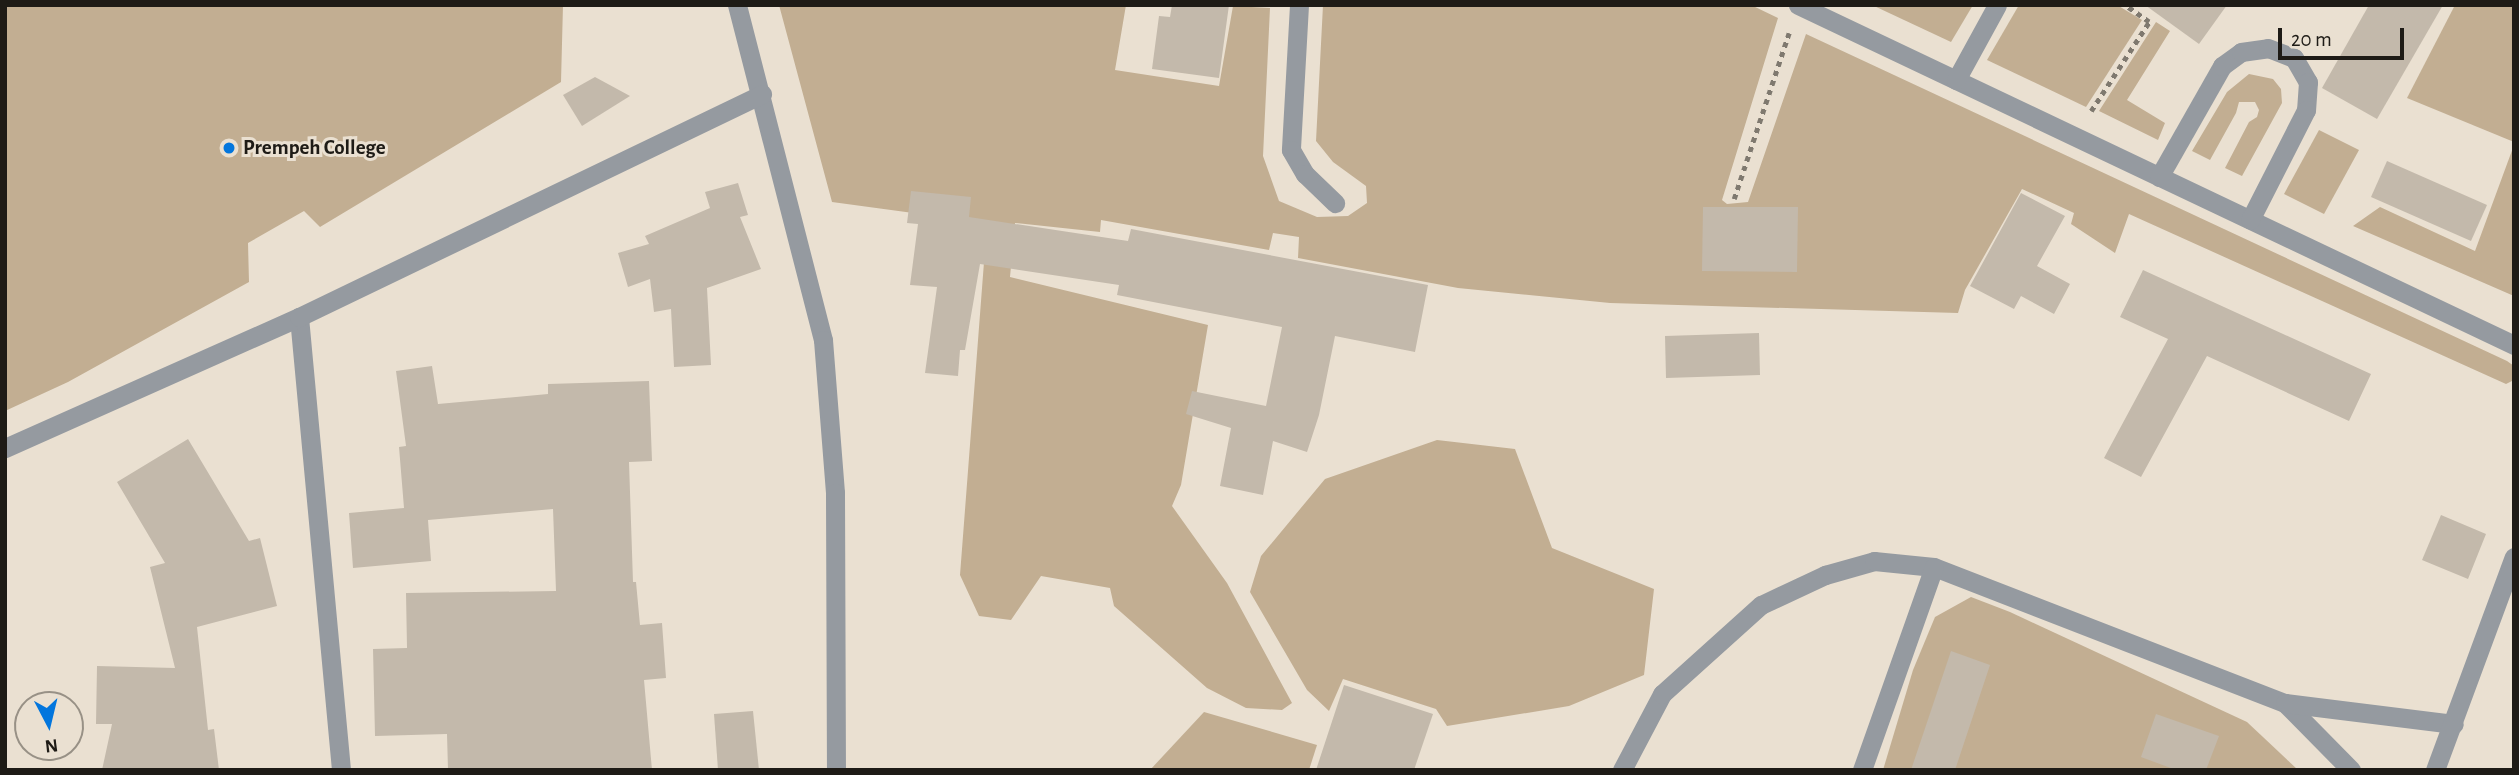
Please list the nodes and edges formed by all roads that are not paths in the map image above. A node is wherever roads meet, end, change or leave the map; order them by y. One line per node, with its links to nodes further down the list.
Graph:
1 (737, 5): 6 (street)
2 (1299, 5): 8 (street)
3 (1798, 5): 5 (street)
4 (1997, 5): 5 (street)
5 (1956, 80): 7 (street)
6 (762, 94): 10 (street); 18 (street)
7 (2159, 177): 9 (street); 9 (street)
8 (1335, 203)
9 (2250, 220): 11 (street)
10 (299, 317): 12 (street); 17 (street)
11 (2514, 345)
12 (5, 448)
13 (2514, 557): 16 (street)
14 (1934, 567): 15 (street); 19 (street); 20 (street)
15 (2285, 703): 16 (street); 21 (street)
16 (2454, 724): 22 (street)
17 (341, 770)
18 (836, 770)
19 (1622, 770)
20 (1863, 770)
21 (2351, 770)
22 (2435, 770)

